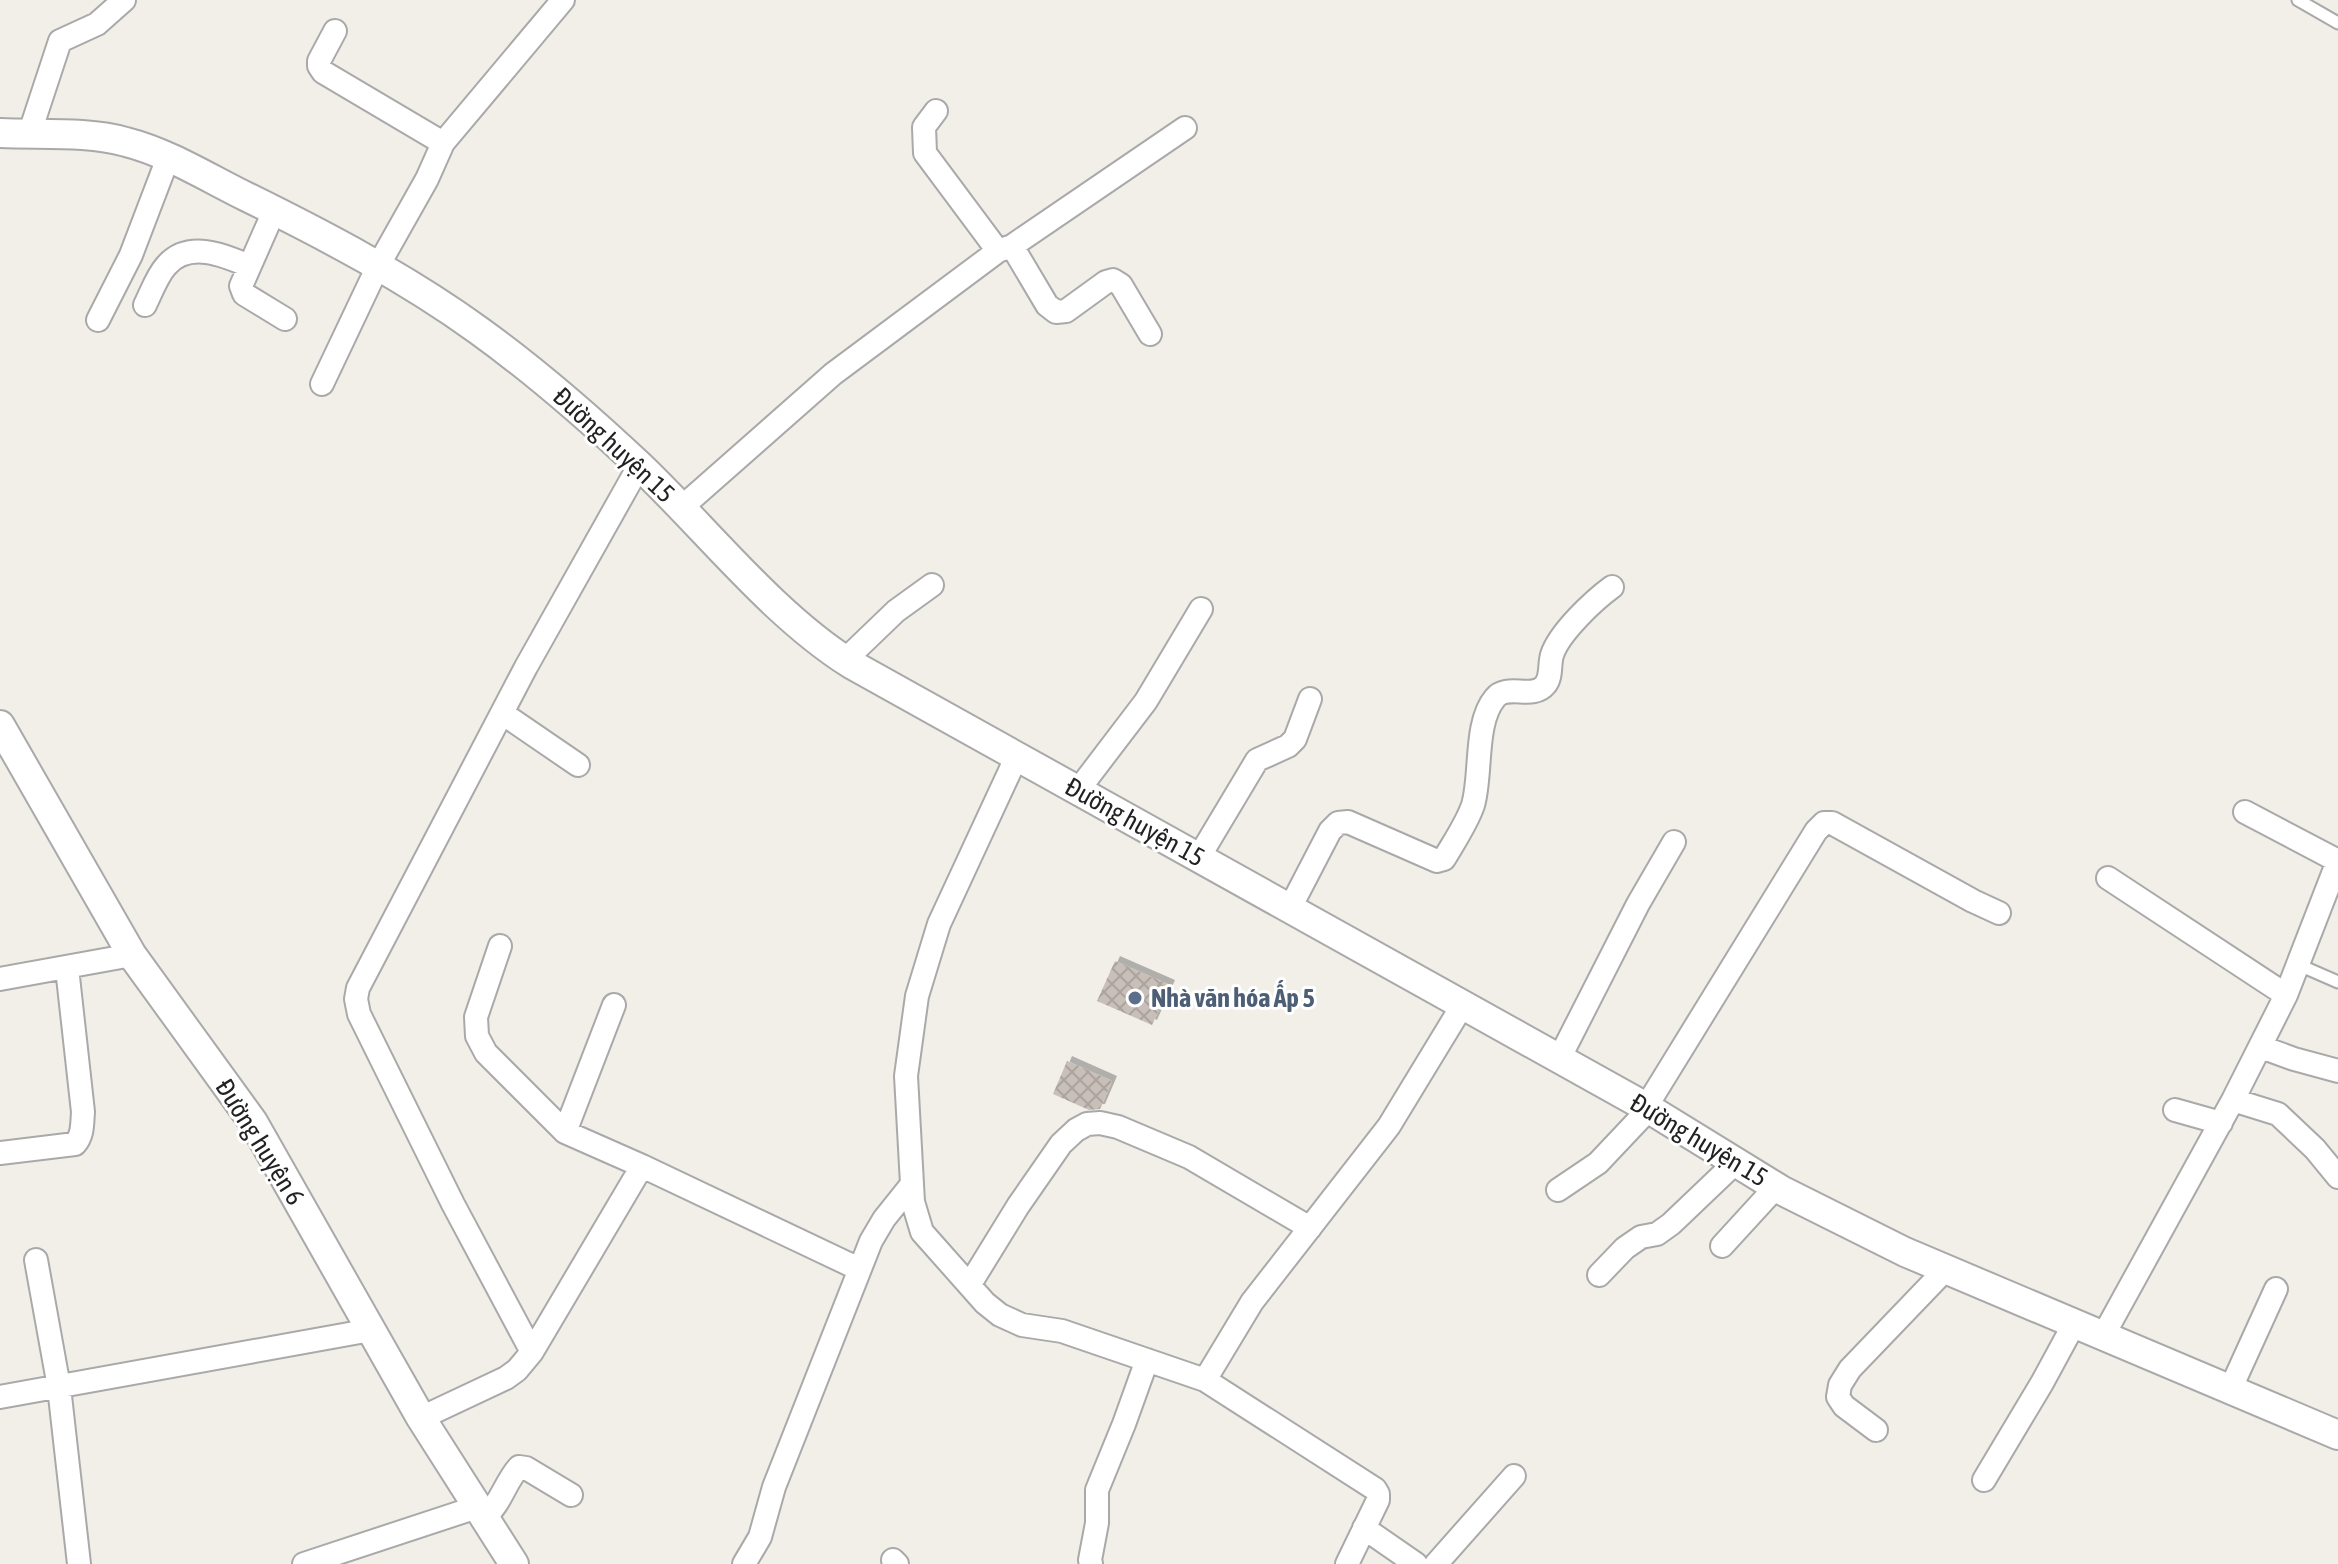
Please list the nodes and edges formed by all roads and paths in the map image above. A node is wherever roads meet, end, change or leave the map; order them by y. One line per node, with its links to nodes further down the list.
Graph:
1 (124, 0): 9 (street)
2 (563, 0): 10 (street)
3 (2298, 0): 4 (lane)
4 (2338, 23)
5 (335, 31): 10 (street)
6 (936, 111): 13 (street)
7 (1185, 128): 13 (street)
8 (0, 133): 9 (street, Đường huyện 15)
9 (29, 135): 11 (street, Đường huyện 15)
10 (443, 143): 15 (street)
11 (168, 158): 12 (street, Đường huyện 15); 18 (street)
12 (274, 211): 14 (street); 15 (street, Đường huyện 15)
13 (1005, 248): 19 (street); 22 (street)
14 (249, 266): 16 (street); 17 (street)
15 (378, 266): 20 (street); 21 (street, Đường huyện 15)
16 (145, 305)
17 (285, 319)
18 (98, 320)
19 (1150, 334)
20 (322, 384)
21 (639, 466): 22 (street, Đường huyện 15); 28 (street)
22 (681, 508): 26 (street, Đường huyện 15)
23 (932, 585): 26 (street)
24 (1612, 587): 37 (street)
25 (1201, 609): 32 (street)
26 (845, 660): 30 (street, Đường huyện 15)
27 (1310, 699): 35 (street)
28 (502, 713): 31 (street); 74 (street)
29 (0, 725): 40 (street, Đường huyện 6)
30 (1016, 758): 32 (street, Đường huyện 15); 60 (street)
31 (578, 765)
32 (1079, 789): 35 (street, Đường huyện 15)
33 (2245, 812): 41 (street)
34 (1674, 842): 49 (street)
35 (1199, 857): 37 (street, Đường huyện 15)
36 (2108, 878): 45 (street)
37 (1290, 908): 47 (street, Đường huyện 15)
38 (1999, 913): 52 (street)
39 (500, 946): 55 (street)
40 (132, 955): 42 (street); 72 (street, Đường huyện 6)
41 (2299, 965): 44 (lane); 45 (street)
42 (67, 968): 43 (street); 56 (street)
43 (0, 979)
44 (2338, 982)
45 (2286, 995): 48 (street)
46 (614, 1005): 55 (street)
47 (1462, 1006): 49 (street, Đường huyện 15); 63 (street)
48 (2261, 1047): 50 (street); 51 (street)
49 (1559, 1059): 52 (street, Đường huyện 15)
50 (2338, 1071)
51 (2233, 1100): 54 (street); 59 (street)
52 (1647, 1108): 57 (street, Đường huyện 15); 62 (street)
53 (2175, 1110): 54 (street)
54 (2221, 1123): 73 (street)
55 (565, 1132): 58 (street)
56 (0, 1153)
57 (1736, 1162): 61 (street, Đường huyện 15); 68 (street)
58 (642, 1166): 66 (street); 74 (street)
59 (2338, 1177)
60 (912, 1184): 66 (street); 69 (street)
61 (1776, 1187): 64 (street); 67 (street, Đường huyện 15)
62 (1558, 1190)
63 (1310, 1228): 69 (street); 76 (street)
64 (1722, 1246)
65 (36, 1260): 77 (street)
66 (859, 1269): 92 (street)
67 (1946, 1269): 71 (street, Đường huyện 15); 81 (street)
68 (1599, 1275)
69 (970, 1284): 75 (street)
70 (2276, 1289): 78 (street)
71 (2074, 1324): 73 (street, Đường huyện 15); 84 (street)
72 (371, 1330): 77 (street); 80 (street, Đường huyện 6)
73 (2103, 1336): 78 (street, Đường huyện 15)
74 (532, 1352): 80 (street)
75 (1147, 1360): 76 (street); 88 (street)
76 (1205, 1380): 87 (street)
77 (59, 1387): 79 (street); 89 (street)
78 (2230, 1390): 82 (street, Đường huyện 15)
79 (0, 1397)
80 (421, 1418): 86 (street, Đường huyện 6)
81 (1876, 1430)
82 (2338, 1435)
83 (1514, 1476): 95 (street)
84 (1984, 1480)
85 (571, 1495): 86 (street)
86 (480, 1512): 90 (street); 91 (street, Đường huyện 6)
87 (1364, 1528): 93 (street); 94 (street)
88 (1089, 1563)
89 (79, 1564)
90 (304, 1564)
91 (514, 1564)
92 (744, 1564)
93 (1347, 1564)
94 (1416, 1564)
95 (1436, 1564)

